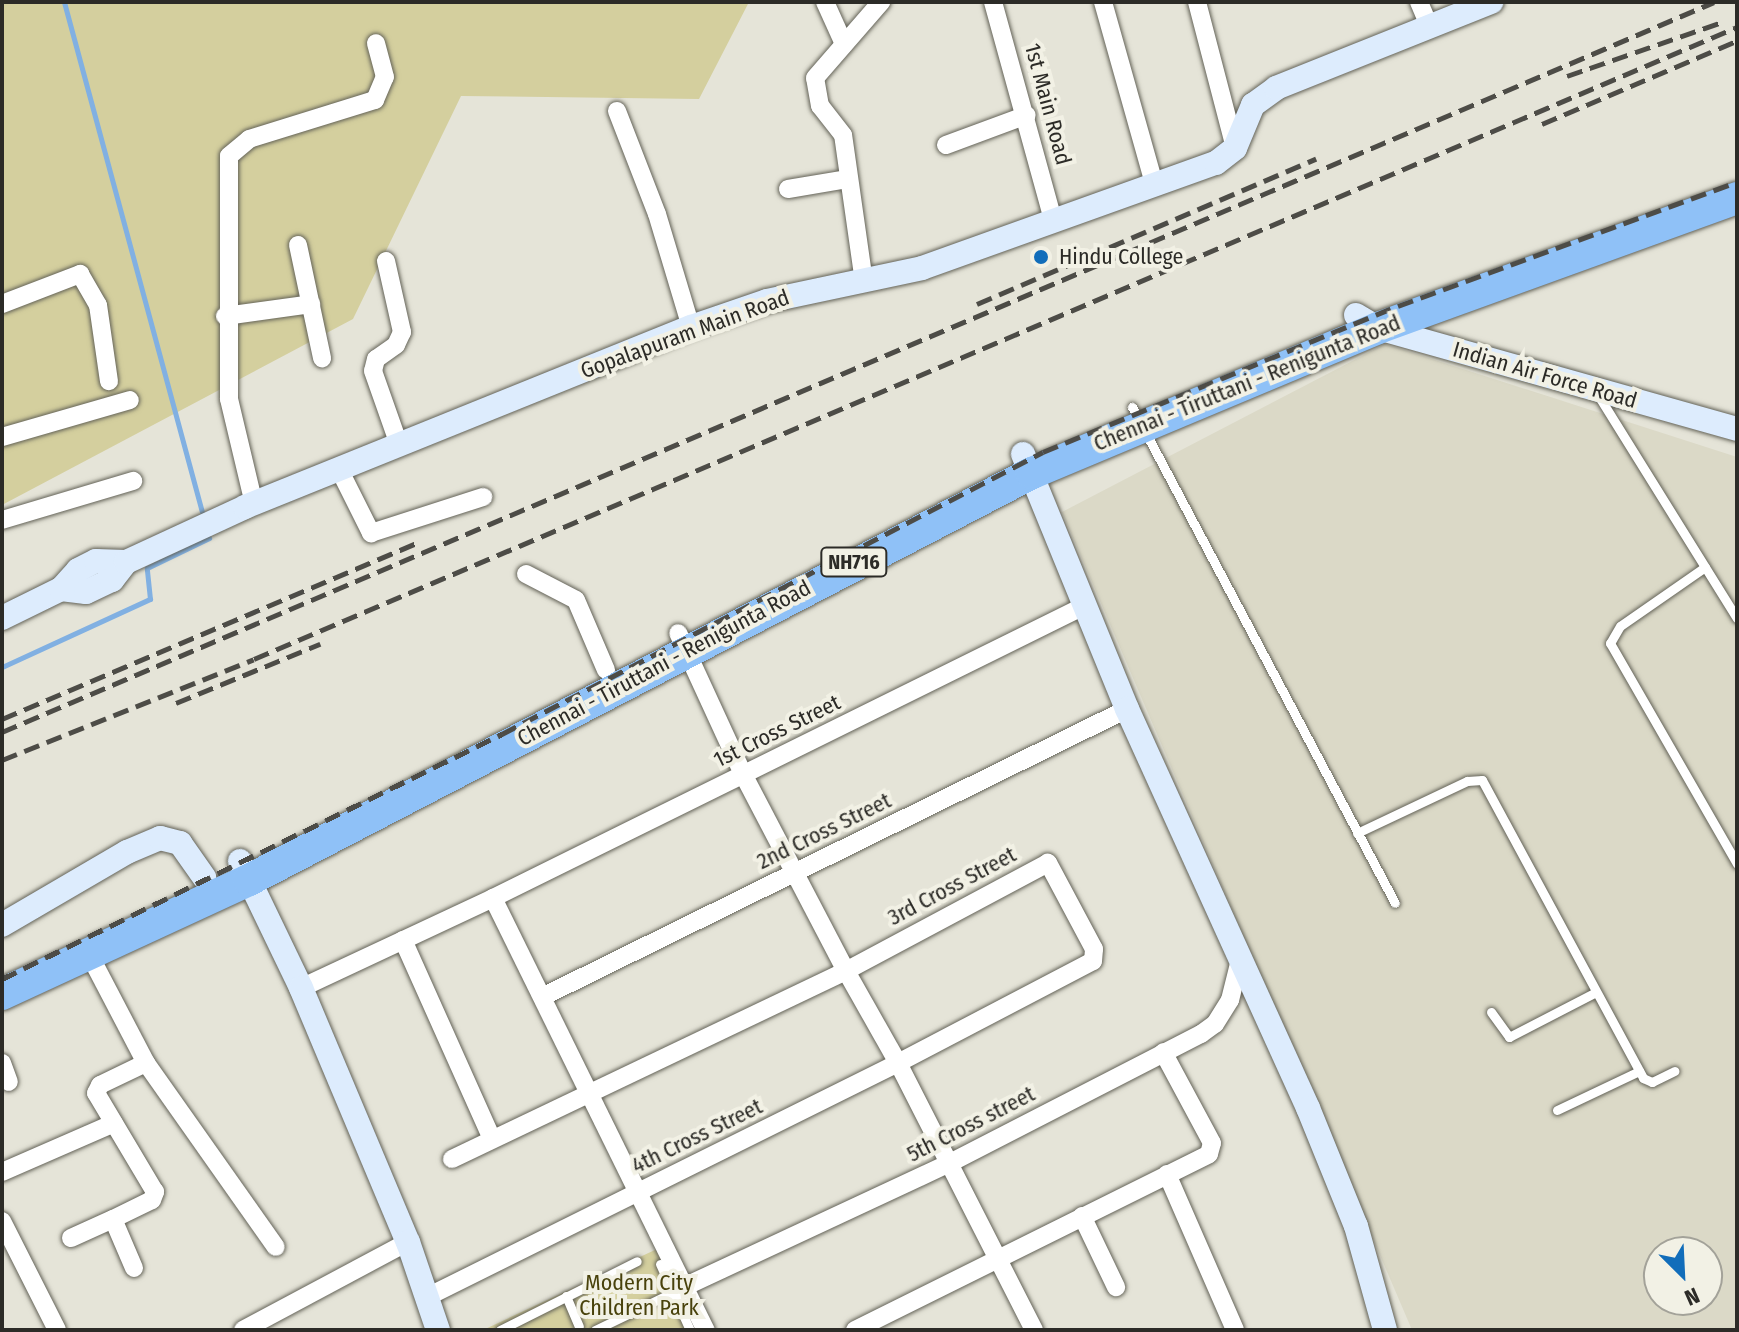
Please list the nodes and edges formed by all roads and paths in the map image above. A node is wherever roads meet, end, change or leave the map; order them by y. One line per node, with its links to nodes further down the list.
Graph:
1 (825, 2): 10 (street)
2 (881, 2): 10 (street)
3 (993, 2): 12 (street, 1st Main Road)
4 (1103, 2): 17 (street)
5 (1197, 2): 14 (street)
6 (1419, 2): 8 (street)
7 (1491, 2): 8 (street)
8 (1429, 26): 14 (street)
9 (376, 43): 26 (street)
10 (844, 44): 16 (street)
11 (617, 111): 28 (street)
12 (1027, 115): 13 (street); 20 (street, 1st Main Road)
13 (946, 145)
14 (1235, 148): 17 (street, Gopalapuram Main Road)
15 (1737, 176): 27 (highway, Chennai - Tiruttani - Renigunta Road / NH716)
16 (848, 179): 18 (street); 23 (street)
17 (1154, 183): 20 (street, Gopalapuram Main Road)
18 (788, 189)
19 (1737, 198): 27 (highway, Chennai - Tiruttani - Renigunta Road / NH716)
20 (1053, 220): 23 (street, Gopalapuram Main Road)
21 (298, 245): 25 (street)
22 (386, 261): 36 (street)
23 (864, 282): 28 (street, Gopalapuram Main Road)
24 (2, 304): 30 (street)
25 (311, 304): 26 (street); 29 (street)
26 (225, 316): 41 (street)
27 (1367, 321): 31 (street, Indian Air Force Road); 33 (highway, Chennai - Tiruttani - Renigunta Road / NH716)
28 (691, 327): 36 (street, Gopalapuram Main Road)
29 (322, 358)
30 (109, 381)
31 (1594, 389): 34 (street, Indian Air Force Road); 43 (lane)
32 (130, 400): 35 (street)
33 (1136, 416): 37 (highway, Chennai - Tiruttani - Renigunta Road / NH716); 52 (lane)
34 (1737, 429)
35 (2, 437)
36 (399, 445): 38 (street, Gopalapuram Main Road)
37 (1027, 464): 45 (street); 48 (highway, Chennai - Tiruttani - Renigunta Road / NH716)
38 (339, 469): 40 (street); 41 (street, Gopalapuram Main Road)
39 (133, 481): 42 (street)
40 (483, 497)
41 (254, 504): 46 (street, Gopalapuram Main Road)
42 (2, 520)
43 (1705, 567): 47 (lane); 53 (lane)
44 (526, 574): 49 (street)
45 (1082, 607): 50 (street); 51 (street, 1st Cross Street)
46 (4, 613)
47 (1737, 618)
48 (682, 643): 49 (highway, Chennai - Tiruttani - Renigunta Road / NH716); 51 (street); 54 (highway, Chennai - Tiruttani - Renigunta Road / NH716)
49 (606, 670): 54 (highway, Chennai - Tiruttani - Renigunta Road / NH716)
50 (1127, 709): 55 (street, 2nd Cross Street); 62 (street)
51 (743, 774): 55 (street); 57 (street, 1st Cross Street)
52 (1357, 833): 58 (lane); 66 (lane)
53 (1737, 864)
54 (244, 871): 56 (highway, Chennai - Tiruttani - Renigunta Road / NH716); 61 (highway, Chennai - Tiruttani - Renigunta Road / NH716); 65 (street)
55 (794, 872): 64 (street); 68 (street, 2nd Cross Street)
56 (204, 877): 59 (street); 63 (highway, Chennai - Tiruttani - Renigunta Road / NH716)
57 (493, 898): 60 (street, 1st Cross Street); 68 (street)
58 (1395, 903)
59 (2, 925)
60 (403, 940): 65 (street, 1st Cross Street); 81 (street)
61 (89, 954): 67 (highway, Chennai - Tiruttani - Renigunta Road / NH716); 73 (street)
62 (1239, 964): 71 (street, 5th Cross street); 113 (street)
63 (2, 971)
64 (846, 971): 70 (street, 3rd Cross Street); 74 (street); 78 (street)
65 (301, 988): 91 (street)
66 (1596, 992): 69 (lane); 75 (lane)
67 (2, 994)
68 (542, 997): 78 (street)
69 (1491, 1012)
70 (987, 1017): 74 (street, 4th Cross Street)
71 (1163, 1052): 83 (street, 5th Cross street); 85 (street)
72 (2, 1063): 77 (street)
73 (146, 1063): 80 (street); 92 (street)
74 (898, 1063): 83 (street); 86 (street, 4th Cross Street)
75 (1639, 1071): 76 (lane); 79 (lane)
76 (1675, 1071)
77 (9, 1082)
78 (590, 1093): 81 (street); 86 (street)
79 (1557, 1110)
80 (114, 1123): 84 (street); 88 (street)
81 (492, 1139): 82 (street)
82 (452, 1159)
83 (946, 1165): 93 (street); 98 (street, 5th Cross street)
84 (2, 1172)
85 (1167, 1174): 87 (street); 112 (street)
86 (638, 1191): 98 (street); 100 (street, 4th Cross Street)
87 (1082, 1216): 93 (street); 97 (street)
88 (113, 1219): 90 (street); 96 (street)
89 (2, 1221): 103 (street)
90 (71, 1238)
91 (408, 1242): 100 (street); 101 (street)
92 (276, 1247)
93 (995, 1259): 110 (street); 111 (street)
94 (637, 1261): 99 (lane)
95 (660, 1264): 98 (lane)
96 (134, 1268)
97 (1116, 1287)
98 (680, 1289): 107 (lane); 108 (lane); 109 (street)
99 (566, 1296): 102 (lane); 106 (lane)
100 (427, 1297): 105 (street)
101 (266, 1325): 104 (street)
102 (577, 1328): 107 (lane)
103 (57, 1330)
104 (243, 1330)
105 (438, 1330)
106 (500, 1330)
107 (594, 1330)
108 (690, 1330)
109 (706, 1330)
110 (855, 1330)
111 (1034, 1330)
112 (1235, 1330)
113 (1385, 1330)

